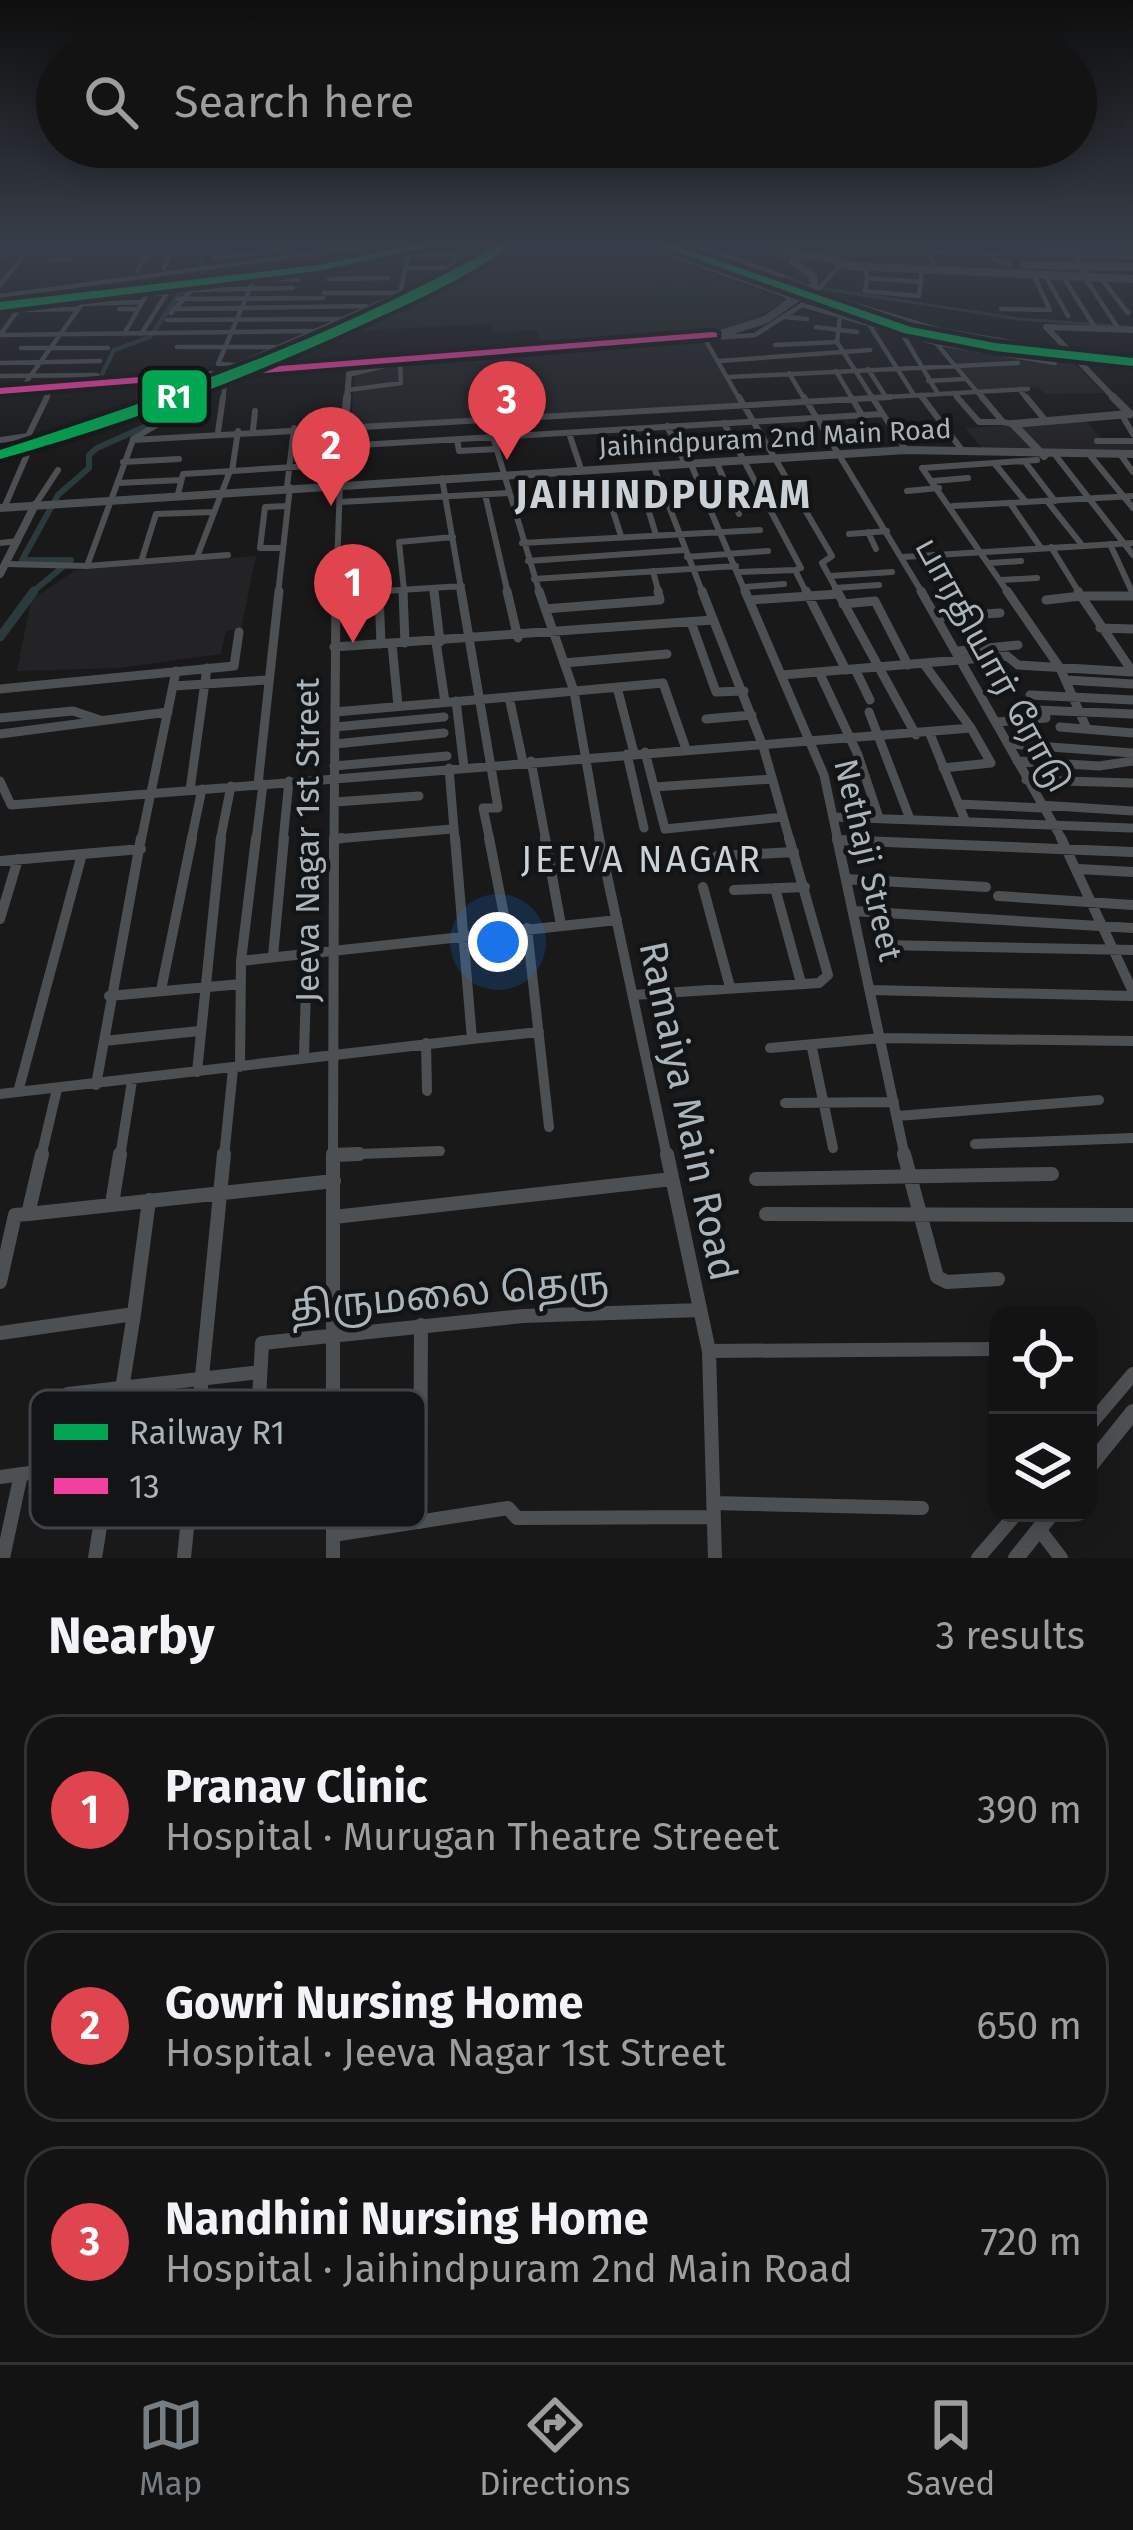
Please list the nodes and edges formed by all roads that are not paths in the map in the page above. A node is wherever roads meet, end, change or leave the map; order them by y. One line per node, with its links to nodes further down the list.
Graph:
1 (71, 319): 25 (street)
2 (134, 319): 26 (street)
3 (157, 319): 27 (street)
4 (345, 319): 14 (street); 21 (street)
5 (758, 319): 32 (street)
6 (767, 319): 31 (main road, bridge)
7 (781, 319): 24 (street)
8 (800, 319): 15 (street)
9 (839, 319): 20 (street)
10 (846, 319): 17 (street)
11 (906, 319): 34 (street)
12 (1091, 319): 16 (street)
13 (166, 320): 14 (street); 27 (street)
14 (235, 320): 22 (street)
15 (807, 320)
16 (1094, 324): 19 (street); 44 (street)
17 (870, 326): 30 (street); 59 (street)
18 (816, 327): 20 (street)
19 (1124, 329)
20 (836, 330): 23 (street); 33 (street)
21 (317, 331): 22 (street); 39 (street)
22 (229, 332): 27 (street); 38 (street)
23 (857, 332)
24 (763, 333): 31 (street); 36 (street, பாரதியார் ரோடு)
25 (61, 334): 26 (street); 29 (street); 41 (street)
26 (127, 334): 27 (street); 40 (street)
27 (152, 334)
28 (0, 335): 29 (street)
29 (32, 335): 41 (street)
30 (903, 335): 35 (street); 58 (street)
31 (712, 337): 32 (main road); 50 (street)
32 (649, 341): 46 (main road)
33 (837, 342): 36 (street); 43 (street)
34 (1016, 343)
35 (936, 344): 53 (street); 54 (street)
36 (775, 345): 45 (street, பாரதியார் ரோடு)
37 (177, 347): 38 (street)
38 (223, 347): 39 (street); 57 (street)
39 (278, 347): 57 (street)
40 (108, 348): 41 (street); 48 (street)
41 (50, 349): 51 (street)
42 (870, 350): 43 (street)
43 (843, 352): 45 (street); 61 (street)
44 (1068, 354): 47 (street); 55 (street)
45 (782, 356): 50 (street); 63 (street, பாரதியார் ரோடு)
46 (431, 357): 49 (main road); 56 (street)
47 (1133, 360)
48 (100, 361): 51 (street); 68 (street)
49 (401, 361): 64 (street); 72 (main road, bridge); 73 (street)
50 (718, 361): 67 (street)
51 (40, 362): 52 (street); 66 (street)
52 (0, 363)
53 (1055, 363): 54 (street); 55 (street)
54 (954, 364): 58 (street); 69 (street)
55 (1078, 364): 90 (street)
56 (334, 365): 64 (street); 71 (street)
57 (225, 366): 68 (street)
58 (919, 366): 59 (street); 70 (street)
59 (895, 368): 60 (street); 79 (street)
60 (868, 369): 61 (street); 81 (street)
61 (854, 370): 62 (street); 80 (street)
62 (836, 371): 63 (street); 82 (street)
63 (790, 373): 67 (street); 83 (street, பாரதியார் ரோடு)
64 (349, 374): 73 (street)
65 (0, 376): 66 (street)
66 (31, 376): 68 (street); 74 (street)
67 (729, 377): 85 (street)
68 (96, 379): 72 (street)
69 (966, 379): 70 (street); 76 (street)
70 (928, 380): 78 (street)
71 (225, 383): 84 (street); 103 (street)
72 (50, 389): 74 (main road); 108 (street)
73 (348, 390): 97 (street)
74 (20, 391): 75 (main road)
75 (0, 392)
76 (977, 392): 77 (street); 94 (street); 96 (street)
77 (954, 393): 78 (street); 96 (street)
78 (938, 394): 79 (street)
79 (918, 395): 81 (street); 117 (street)
80 (871, 397): 81 (street); 82 (street); 88 (street)
81 (886, 397)
82 (851, 398): 83 (street); 89 (street)
83 (805, 400): 85 (street); 91 (street, பாரதியார் ரோடு)
84 (174, 402): 109 (street); 115 (street)
85 (743, 405): 87 (street); 93 (street)
86 (255, 411): 100 (street)
87 (595, 414): 92 (street); 101 (street)
88 (882, 414): 89 (street); 116 (street)
89 (862, 415): 91 (street)
90 (1129, 416): 94 (street); 105 (street)
91 (816, 418): 93 (street); 118 (street, பாரதியார் ரோடு)
92 (428, 421): 97 (street); 111 (street)
93 (754, 421): 95 (street); 124 (street)
94 (1046, 421): 96 (street)
95 (724, 423): 98 (street); 127 (street)
96 (1008, 423): 125 (street)
97 (345, 424): 99 (street); 112 (street)
98 (668, 426): 101 (street); 130 (street, Nethaji Street)
99 (294, 428): 100 (street); 134 (street)
100 (253, 430): 102 (street)
101 (600, 430): 104 (street)
102 (238, 431): 103 (street); 138 (street)
103 (218, 432): 109 (street)
104 (569, 433): 106 (street); 136 (street)
105 (1133, 434): 110 (street)
106 (493, 437): 107 (street); 113 (street, Ramaiya Main Road)
107 (458, 439): 111 (street); 113 (street)
108 (0, 440)
109 (133, 440): 129 (street)
110 (1097, 440)
111 (430, 441): 112 (street)
112 (343, 446): 131 (street)
113 (496, 448): 140 (street, Ramaiya Main Road)
114 (920, 449): 116 (street, Jaihindpuram 2nd Main Road); 117 (street, Jaihindpuram 2nd Main Road); 135 (street)
115 (29, 450): 123 (street); 166 (street)
116 (906, 450): 118 (street, Jaihindpuram 2nd Main Road)
117 (962, 450): 125 (street, Jaihindpuram 2nd Main Road)
118 (838, 454): 124 (street, Jaihindpuram 2nd Main Road); 171 (street, பாரதியார் ரோடு)
119 (1088, 454): 120 (street, Jaihindpuram 2nd Main Road); 122 (street, Jaihindpuram 2nd Main Road); 156 (street)
120 (1120, 454): 121 (street, Jaihindpuram 2nd Main Road); 139 (street)
121 (1133, 454)
122 (1056, 456): 125 (street, Jaihindpuram 2nd Main Road); 157 (street)
123 (0, 458)
124 (775, 458): 127 (street, Jaihindpuram 2nd Main Road); 206 (street)
125 (1034, 458): 132 (street); 159 (street)
126 (178, 459): 129 (street)
127 (744, 459): 128 (street, Jaihindpuram 2nd Main Road); 203 (street)
128 (716, 461): 130 (street, Jaihindpuram 2nd Main Road); 169 (street)
129 (124, 462): 144 (street)
130 (688, 462): 133 (street, Jaihindpuram 2nd Main Road); 172 (street, Nethaji Street)
131 (342, 464): 134 (street); 145 (street)
132 (995, 464): 135 (street); 161 (street)
133 (653, 465): 136 (street, Jaihindpuram 2nd Main Road); 174 (street)
134 (289, 467): 138 (street); 147 (street)
135 (936, 467): 146 (street)
136 (581, 469): 140 (street, Jaihindpuram 2nd Main Road)
137 (58, 470): 163 (street)
138 (231, 471): 141 (street); 148 (street)
139 (1133, 472)
140 (504, 474): 142 (street, Jaihindpuram 2nd Main Road); 152 (street, Ramaiya Main Road)
141 (182, 477): 144 (street); 153 (street)
142 (442, 478): 145 (street, Jaihindpuram 2nd Main Road); 155 (street)
143 (968, 478): 146 (street)
144 (118, 483): 158 (street)
145 (340, 484): 147 (street, Jaihindpuram 2nd Main Road); 160 (street, Jeeva Nagar 1st Street)
146 (936, 485): 149 (street); 165 (street)
147 (288, 487): 148 (street, Jaihindpuram 2nd Main Road); 164 (street)
148 (226, 490): 153 (street, Jaihindpuram 2nd Main Road); 168 (street)
149 (907, 491)
150 (607, 492): 177 (street)
151 (643, 492): 176 (street)
152 (509, 493): 154 (street); 181 (street, Ramaiya Main Road)
153 (178, 494): 158 (street, Jaihindpuram 2nd Main Road)
154 (485, 494): 155 (street); 233 (street)
155 (446, 496): 160 (street); 178 (street)
156 (1129, 496): 157 (street); 167 (street)
157 (1091, 499): 159 (street); 182 (street)
158 (112, 501): 163 (street, Jaihindpuram 2nd Main Road); 200 (street)
159 (1051, 501): 161 (street); 184 (street)
160 (340, 502): 217 (street, Jeeva Nagar 1st Street)
161 (1027, 502): 162 (street)
162 (1010, 503): 165 (street); 185 (street)
163 (35, 505): 166 (street, Jaihindpuram 2nd Main Road); 179 (street)
164 (287, 506): 186 (street); 186 (street)
165 (953, 506): 189 (street)
166 (2, 508)
167 (1133, 508)
168 (214, 512): 193 (street); 197 (street)
169 (740, 514)
170 (760, 530): 172 (street)
171 (887, 531): 173 (street); 194 (street, பாரதியார் ரோடு)
172 (722, 532): 174 (street); 199 (street, Nethaji Street)
173 (868, 532): 175 (street); 187 (street)
174 (679, 534): 176 (street); 190 (street)
175 (849, 534)
176 (656, 535): 177 (street)
177 (621, 536): 181 (street)
178 (453, 537): 212 (street); 215 (street)
179 (18, 542): 180 (street); 202 (street)
180 (0, 543)
181 (521, 543): 195 (street, Ramaiya Main Road)
182 (1131, 543): 183 (street); 192 (street)
183 (1110, 544): 184 (street); 221 (street)
184 (1082, 545): 185 (street)
185 (1046, 547): 189 (street); 220 (street)
186 (281, 548): 253 (street)
187 (876, 549)
188 (768, 551): 199 (street)
189 (982, 551): 194 (street); 198 (street)
190 (686, 554): 195 (street); 199 (street); 201 (street)
191 (228, 555): 193 (street)
192 (1133, 555)
193 (197, 557): 197 (street)
194 (903, 557): 226 (street, பாரதியார் ரோடு)
195 (528, 561): 208 (street, Ramaiya Main Road)
196 (1021, 561): 198 (street)
197 (141, 562): 200 (street)
198 (990, 562): 209 (street)
199 (736, 564): 201 (street); 203 (street); 213 (street, Nethaji Street)
200 (87, 566): 202 (street)
201 (691, 568): 204 (street); 227 (street)
202 (3, 569)
203 (795, 570): 219 (street)
204 (653, 571): 208 (street); 224 (street)
205 (892, 572): 206 (street)
206 (830, 576): 218 (street)
207 (1037, 578): 209 (street)
208 (534, 579): 224 (street, Ramaiya Main Road)
209 (1002, 580): 247 (street)
210 (784, 584): 213 (street)
211 (879, 585): 218 (street)
212 (462, 586): 214 (street); 234 (street)
213 (745, 587): 222 (street, Nethaji Street)
214 (434, 588): 215 (street); 235 (street)
215 (404, 590): 216 (street); 236 (street)
216 (379, 592): 217 (street); 237 (street)
217 (337, 594): 239 (street, Jeeva Nagar 1st Street)
218 (839, 595): 219 (street); 244 (street); 245 (street)
219 (808, 596): 222 (street); 248 (street)
220 (1081, 596): 221 (street); 223 (street); 229 (street)
221 (1133, 596)
222 (751, 600): 252 (street, Nethaji Street)
223 (1046, 600)
224 (545, 609): 232 (street, Ramaiya Main Road)
225 (1000, 613): 226 (street)
226 (938, 616): 241 (street, பாரதியார் ரோடு)
227 (713, 620): 228 (street); 261 (street)
228 (691, 622): 232 (street); 261 (street)
229 (1100, 628): 230 (street); 251 (street)
230 (1133, 629)
231 (239, 632): 246 (street)
232 (554, 633): 233 (street); 242 (street, Ramaiya Main Road)
233 (518, 638): 234 (street)
234 (471, 640): 235 (street); 265 (street)
235 (438, 642): 236 (street); 267 (street)
236 (405, 643): 237 (street)
237 (386, 644): 239 (street); 268 (street)
238 (1018, 645): 241 (street)
239 (334, 647): 272 (street, Jeeva Nagar 1st Street)
240 (667, 655): 242 (street)
241 (961, 656): 243 (street); 247 (street); 280 (street, பாரதியார் ரோடு)
242 (564, 663): 260 (street, Ramaiya Main Road)
243 (924, 664): 244 (street); 283 (street)
244 (908, 665): 245 (street)
245 (879, 667): 248 (street); 289 (street)
246 (207, 668): 249 (street); 255 (street)
247 (1060, 668): 251 (street); 254 (street)
248 (850, 669): 250 (street); 290 (street)
249 (176, 671): 257 (street); 259 (street)
250 (820, 672): 252 (street); 291 (street)
251 (1133, 672)
252 (782, 675): 292 (street, Nethaji Street)
253 (268, 680): 255 (street); 312 (street)
254 (1066, 680): 256 (street); 263 (street)
255 (206, 684): 257 (street); 315 (street)
256 (1133, 684)
257 (174, 686): 271 (street)
258 (617, 687): 260 (street); 296 (street); 297 (street)
259 (0, 689)
260 (574, 691): 264 (street); 298 (street, Ramaiya Main Road)
261 (744, 691): 274 (street)
262 (1030, 695): 263 (street)
263 (1073, 695): 266 (street); 270 (street)
264 (509, 697): 265 (street); 302 (street)
265 (480, 698): 267 (street); 303 (street)
266 (1133, 700)
267 (450, 701): 268 (street); 304 (street)
268 (398, 706): 272 (street)
269 (1036, 710): 270 (street)
270 (1080, 711): 273 (street); 284 (street)
271 (168, 712): 279 (street); 316 (street)
272 (334, 712): 281 (street, Jeeva Nagar 1st Street)
273 (1133, 714)
274 (752, 716): 278 (street); 295 (street)
275 (444, 717): 281 (street)
276 (0, 718): 279 (street)
277 (1046, 718): 280 (street)
278 (706, 719)
279 (100, 720): 287 (street)
280 (998, 722): 294 (street, பாரதியார் ரோடு)
281 (334, 727): 293 (street, Jeeva Nagar 1st Street)
282 (1060, 727): 284 (street)
283 (971, 728): 288 (street); 305 (street)
284 (1088, 729): 286 (street)
285 (444, 733): 293 (street)
286 (1133, 733)
287 (0, 734)
288 (930, 734): 289 (street); 305 (street)
289 (916, 735): 290 (street)
290 (880, 738): 291 (street); 325 (street)
291 (852, 740): 292 (street); 324 (street)
292 (812, 743): 295 (street); 323 (street, Nethaji Street)
293 (334, 744): 306 (street, Jeeva Nagar 1st Street)
294 (1010, 744): 299 (street); 300 (street, பாரதியார் ரோடு)
295 (763, 746): 296 (street); 307 (street)
296 (686, 749): 297 (street)
297 (635, 753): 298 (street); 314 (street); 328 (street)
298 (584, 757): 302 (street); 357 (street, Ramaiya Main Road)
299 (1133, 757): 300 (street)
300 (1017, 761): 308 (street, பாரதியார் ரோடு)
301 (448, 762): 304 (street); 306 (street); 330 (street)
302 (527, 762): 303 (street); 358 (street)
303 (490, 765): 304 (street); 355 (street)
304 (464, 767)
305 (944, 768): 319 (street)
306 (335, 771): 310 (street); 318 (street, Jeeva Nagar 1st Street)
307 (772, 779): 314 (street); 322 (street)
308 (1026, 780): 311 (street); 320 (street, பாரதியார் ரோடு)
309 (0, 781): 316 (street)
310 (289, 781): 312 (street); 367 (street)
311 (1133, 782)
312 (260, 784): 313 (street); 368 (street)
313 (231, 786): 315 (street); 371 (street)
314 (654, 787): 322 (street)
315 (196, 789): 316 (street); 373 (street)
316 (151, 793): 333 (street)
317 (419, 796): 318 (street)
318 (335, 802): 331 (street, Jeeva Nagar 1st Street)
319 (958, 804): 320 (street); 326 (street)
320 (1041, 807): 321 (street); 327 (street, பாரதியார் ரோடு)
321 (1128, 811): 329 (street)
322 (783, 817): 335 (street)
323 (833, 817): 324 (street); 332 (street, Nethaji Street)
324 (879, 818): 325 (street)
325 (910, 819): 326 (street)
326 (965, 820): 327 (street)
327 (1051, 824): 329 (street); 334 (street, பாரதியார் ரோடு)
328 (644, 828)
329 (1132, 828)
330 (452, 829): 331 (street); 362 (street)
331 (336, 839): 364 (street, Jeeva Nagar 1st Street)
332 (837, 839): 334 (street); 343 (street, Nethaji Street)
333 (141, 849): 337 (street); 377 (street)
334 (1066, 849): 336 (street); 341 (street, பாரதியார் ரோடு)
335 (794, 851): 338 (street); 344 (street)
336 (1133, 852)
337 (82, 854): 339 (street); 395 (street)
338 (717, 856)
339 (18, 860): 340 (street); 347 (street)
340 (0, 861)
341 (1078, 869): 342 (street); 351 (street, பாரதியார் ரோடு)
342 (1133, 872)
343 (846, 879): 346 (street); 353 (street, Nethaji Street)
344 (805, 886): 348 (street); 369 (street)
345 (703, 887): 372 (street)
346 (986, 887)
347 (5, 888): 356 (street)
348 (775, 888): 349 (street); 369 (street)
349 (734, 890)
350 (998, 896): 351 (street)
351 (1091, 903): 352 (street); 359 (street, பாரதியார் ரோடு)
352 (1133, 904)
353 (853, 911): 354 (street); 374 (street, Nethaji Street)
354 (878, 912): 359 (street); 363 (street)
355 (504, 915)
356 (0, 920)
357 (617, 920): 358 (street); 376 (street, Ramaiya Main Road)
358 (561, 925): 360 (street)
359 (1101, 926): 361 (street); 363 (street, பாரதியார் ரோடு)
360 (527, 928): 362 (street); 379 (street)
361 (1133, 928)
362 (464, 939): 364 (street); 381 (street)
363 (1112, 949): 365 (street); 375 (street, பாரதியார் ரோடு)
364 (338, 950): 366 (street); 387 (street, Jeeva Nagar 1st Street)
365 (1133, 950)
366 (307, 953): 367 (street); 388 (street)
367 (273, 956): 368 (street)
368 (241, 961): 370 (street)
369 (801, 983): 372 (street)
370 (241, 984): 371 (street); 389 (street)
371 (206, 986): 373 (street); 378 (street)
372 (730, 987): 376 (street)
373 (161, 990): 377 (street)
374 (870, 990): 375 (street); 380 (street, Nethaji Street)
375 (1133, 994)
376 (633, 995): 410 (street, Ramaiya Main Road)
377 (109, 996): 382 (street)
378 (199, 1031): 382 (street); 390 (street)
379 (539, 1032): 381 (street); 402 (street)
380 (881, 1038): 383 (street); 386 (street); 399 (street, Nethaji Street)
381 (472, 1039): 384 (street)
382 (104, 1041): 392 (street)
383 (1133, 1041)
384 (426, 1043): 387 (street); 394 (street)
385 (770, 1048): 386 (street)
386 (812, 1048): 398 (street)
387 (335, 1052): 388 (street); 407 (street, Jeeva Nagar 1st Street)
388 (304, 1055): 389 (street)
389 (236, 1068): 390 (street); 413 (street)
390 (197, 1072): 391 (street)
391 (132, 1081): 392 (street); 415 (street)
392 (96, 1085): 393 (street)
393 (57, 1089): 395 (street); 416 (street)
394 (427, 1090)
395 (18, 1092): 396 (street)
396 (0, 1094)
397 (1099, 1100): 401 (street)
398 (825, 1102): 399 (street); 400 (street); 405 (street)
399 (893, 1102): 401 (street, Nethaji Street)
400 (785, 1103)
401 (897, 1117): 409 (street, Nethaji Street)
402 (549, 1126)
403 (1133, 1138): 404 (street)
404 (975, 1144)
405 (832, 1148)
406 (440, 1151): 407 (street)
407 (334, 1155): 412 (street, Jeeva Nagar 1st Street)
408 (1052, 1174): 409 (street)
409 (912, 1176): 411 (street); 420 (street, Nethaji Street)
410 (672, 1179): 419 (street); 423 (street, Ramaiya Main Road)
411 (756, 1179)
412 (334, 1181): 413 (street); 419 (street, Jeeva Nagar 1st Street)
413 (223, 1197): 414 (street); 432 (street)
414 (148, 1200): 415 (street); 424 (street)
415 (112, 1204): 416 (street)
416 (28, 1214): 422 (street)
417 (766, 1214): 420 (street)
418 (1133, 1215): 420 (street)
419 (334, 1217): 426 (street, Jeeva Nagar 1st Street)
420 (922, 1218): 421 (street, Nethaji Street)
421 (998, 1279)
422 (0, 1282)
423 (700, 1310): 425 (street, திருமலை தெரு); 429 (street, Ramaiya Main Road)
424 (134, 1314): 427 (street); 433 (street)
425 (421, 1324): 426 (street, திருமலை தெரு); 439 (street)
426 (334, 1332): 430 (street, திருமலை தெரு); 438 (street, Jeeva Nagar 1st Street)
427 (0, 1334)
428 (989, 1349): 429 (street)
429 (709, 1351): 446 (street, Ramaiya Main Road)
430 (260, 1372): 432 (street); 437 (street)
431 (1133, 1374): 440 (street)
432 (203, 1377): 433 (street); 436 (street)
433 (122, 1387): 434 (street); 435 (street)
434 (99, 1390)
435 (121, 1390)
436 (202, 1390)
437 (259, 1390)
438 (334, 1390)
439 (421, 1390)
440 (1123, 1407): 441 (street)
441 (1097, 1450)
442 (30, 1473): 443 (street)
443 (21, 1474): 444 (street); 457 (street)
444 (0, 1477)
445 (922, 1508): 446 (street)
446 (713, 1510): 447 (street); 461 (street, Ramaiya Main Road)
447 (426, 1521)
448 (1011, 1522): 456 (street)
449 (1045, 1522): 454 (street)
450 (99, 1528): 458 (street)
451 (187, 1528): 459 (street)
452 (333, 1528): 455 (street, Jeeva Nagar 1st Street)
453 (380, 1528): 455 (street)
454 (1039, 1529): 462 (street); 463 (street)
455 (333, 1535): 460 (street, Jeeva Nagar 1st Street)
456 (986, 1556)
457 (3, 1558)
458 (95, 1558)
459 (184, 1558)
460 (333, 1558)
461 (715, 1558)
462 (1016, 1558)
463 (1061, 1558)

